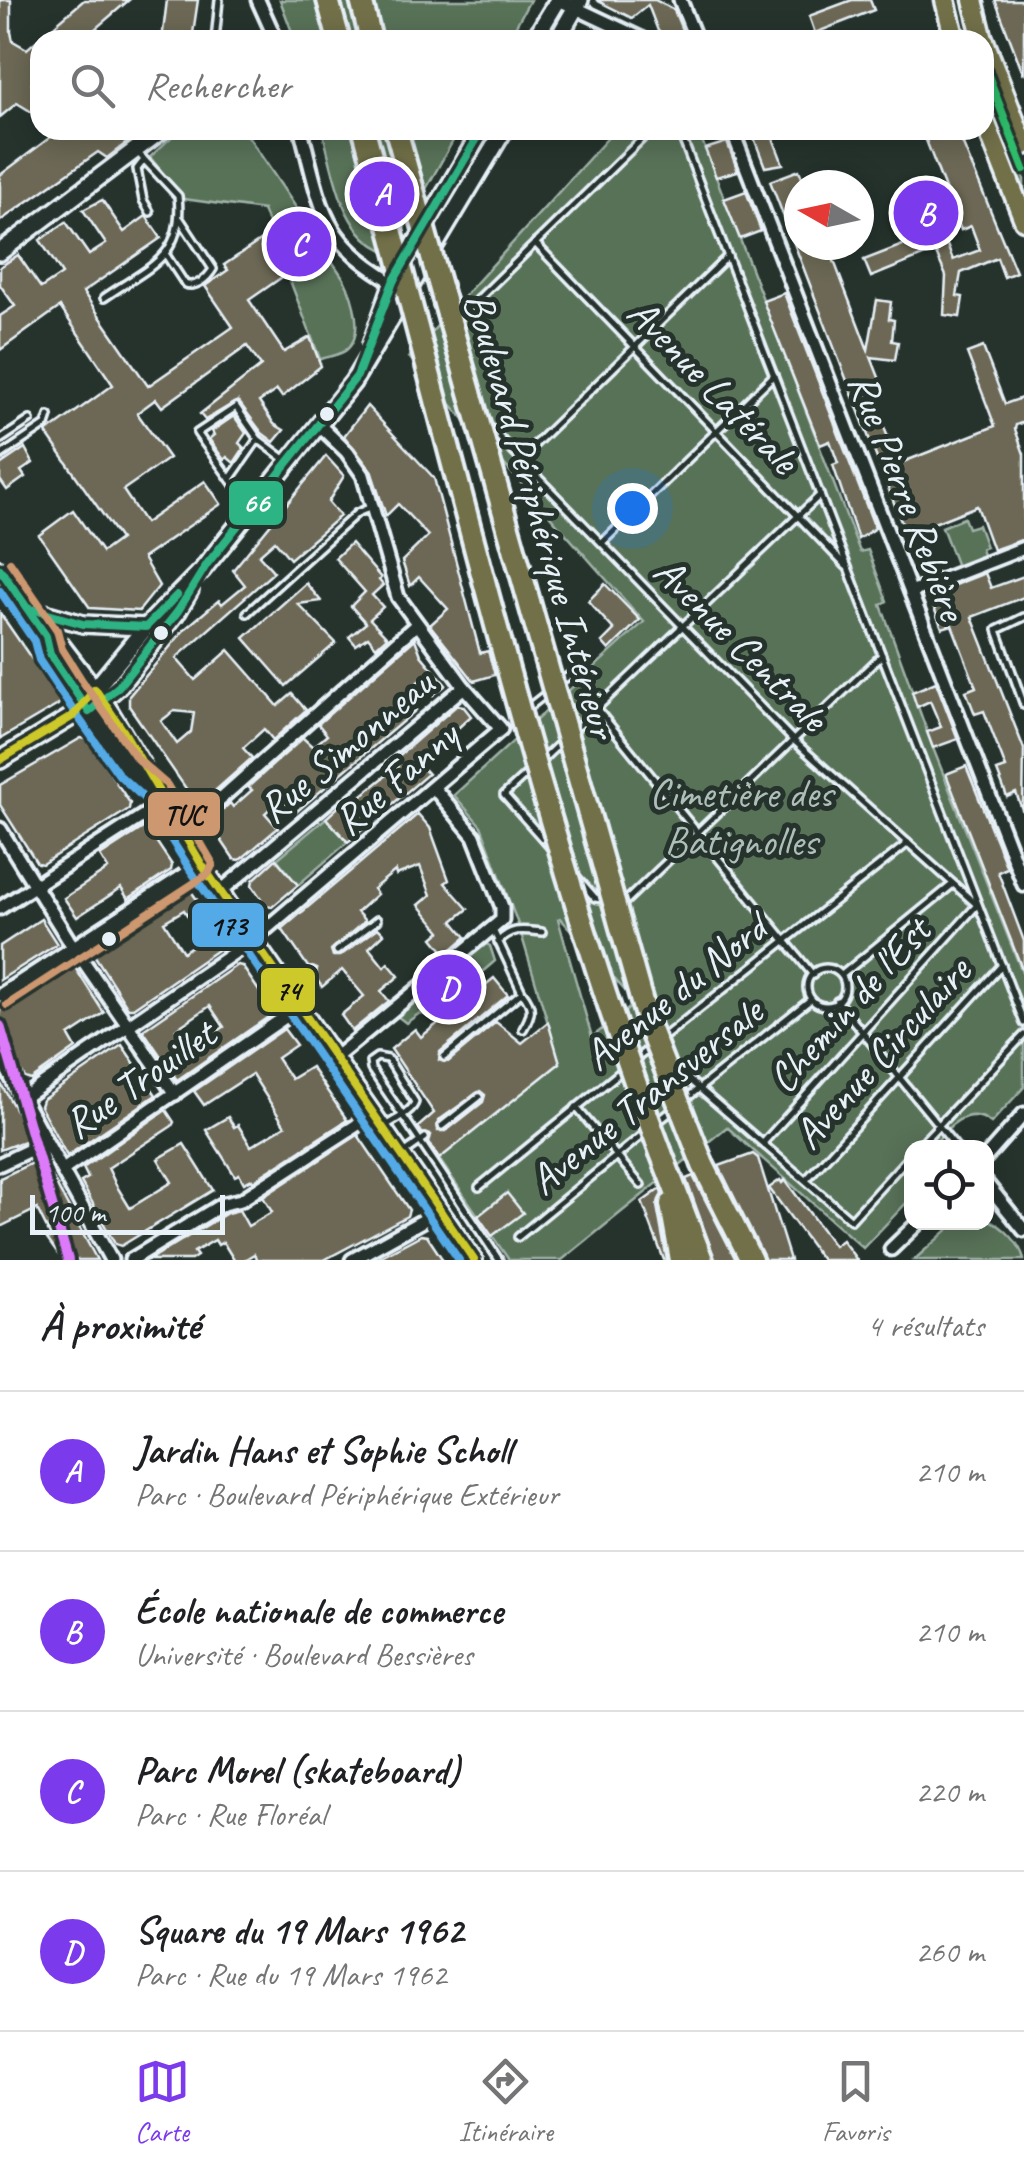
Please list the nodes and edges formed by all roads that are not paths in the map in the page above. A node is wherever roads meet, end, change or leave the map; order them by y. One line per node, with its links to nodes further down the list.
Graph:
1 (219, 0): 10 (lane)
2 (258, 0): 11 (street)
3 (328, 0): 12 (highway)
4 (361, 0): 13 (highway)
5 (558, 0): 9 (street); 14 (main road)
6 (680, 0): 17 (street)
7 (945, 0): 18 (main road)
8 (973, 0): 19 (main road)
9 (578, 4): 15 (main road); 16 (street)
10 (216, 30)
11 (271, 30)
12 (336, 30)
13 (369, 30)
14 (540, 30)
15 (563, 30)
16 (626, 30)
17 (692, 30)
18 (952, 30)
19 (981, 30)
20 (994, 67): 31 (main road)
21 (153, 140): 32 (main road)
22 (304, 140): 40 (street)
23 (367, 140): 142 (highway, bridge)
24 (399, 140): 147 (highway, Boulevard Périphérique Intérieur, bridge)
25 (476, 140): 40 (main road)
26 (498, 140): 41 (main road)
27 (641, 140): 36 (lane)
28 (684, 140): 39 (lane)
29 (736, 140): 67 (street, Rue Pierre Rebière)
30 (992, 140): 35 (main road)
31 (1024, 145)
32 (140, 155): 33 (lane); 34 (lane); 37 (main road)
33 (150, 212)
34 (178, 216): 38 (lane); 38 (lane)
35 (1024, 220)
36 (535, 243): 43 (lane); 44 (lane, Avenue Latérale)
37 (0, 252)
38 (166, 254): 42 (lane)
39 (728, 256): 44 (lane); 46 (lane)
40 (393, 282): 41 (street); 45 (main road)
41 (410, 292): 45 (main road)
42 (104, 298)
43 (467, 310)
44 (635, 346): 51 (lane, Avenue Latérale); 55 (lane)
45 (367, 358): 50 (main road)
46 (774, 375): 51 (lane); 58 (lane)
47 (472, 410): 55 (lane, Avenue Centrale)
48 (49, 416): 54 (lane)
49 (30, 420): 53 (lane)
50 (320, 425): 56 (main road); 59 (street)
51 (716, 431): 61 (lane, Avenue Latérale); 62 (lane)
52 (258, 439): 56 (lane); 57 (lane); 57 (lane)
53 (0, 440)
54 (0, 456)
55 (520, 459): 62 (lane, Avenue Centrale)
56 (289, 462): 60 (main road)
57 (230, 479): 60 (lane)
58 (820, 495): 61 (lane); 64 (lane)
59 (372, 506): 69 (lane); 71 (street)
60 (251, 509): 66 (main road)
61 (799, 516): 64 (lane, Avenue Latérale); 73 (lane)
62 (602, 543): 73 (lane, Avenue Centrale)
63 (1024, 548): 67 (street)
64 (848, 568): 75 (lane)
65 (0, 569): 68 (main road)
66 (202, 570): 72 (main road); 78 (main road)
67 (911, 592): 93 (street, Rue Pierre Rebière)
68 (27, 608): 72 (main road); 74 (main road)
69 (247, 614)
70 (1024, 616): 79 (lane)
71 (417, 624): 77 (street); 89 (street)
72 (146, 627): 78 (main road)
73 (684, 627): 80 (lane); 83 (lane, Avenue Centrale)
74 (46, 636): 78 (main road); 81 (main road)
75 (882, 656): 83 (lane); 96 (lane)
76 (580, 666): 82 (lane, Rue Fanny)
77 (464, 687): 82 (street); 95 (street, Rue Simonneau)
78 (99, 694): 81 (main road); 86 (main road)
79 (1024, 706)
80 (596, 709): 88 (lane); 88 (lane)
81 (81, 710): 84 (main road); 86 (main road)
82 (501, 729): 85 (street, Rue Fanny)
83 (792, 739): 88 (lane); 90 (lane, Avenue Centrale)
84 (0, 760)
85 (434, 788): 99 (street); 101 (street, Rue Fanny)
86 (160, 798): 89 (main road); 94 (street)
87 (0, 830): 94 (street)
88 (696, 832): 102 (lane)
89 (182, 834): 91 (main road)
90 (908, 843): 92 (lane, Avenue Centrale); 102 (lane, Avenue du Nord)
91 (202, 864): 95 (main road); 104 (street)
92 (953, 884): 96 (lane, Avenue Centrale); 109 (lane)
93 (1024, 885)
94 (35, 887): 97 (street); 104 (street)
95 (221, 891): 101 (main road)
96 (978, 906): 106 (lane); 119 (lane, Chemin de l'Est)
97 (0, 908)
98 (377, 920): 105 (lane)
99 (492, 929): 103 (lane); 122 (street)
100 (542, 932): 103 (lane)
101 (254, 939): 110 (main road); 117 (street, Rue Fanny)
102 (786, 940): 108 (lane); 121 (lane, Avenue du Nord)
103 (498, 942): 111 (lane)
104 (75, 948): 112 (street); 117 (street)
105 (337, 951)
106 (1002, 965): 116 (lane); 125 (lane, Avenue Circulaire)
107 (312, 972): 110 (lane)
108 (813, 974): 109 (lane); 113 (lane)
109 (843, 974): 114 (lane)
110 (290, 991): 115 (main road)
111 (522, 992): 118 (lane); 123 (lane)
112 (0, 994)
113 (810, 1000): 114 (lane); 126 (lane, Avenue Transversale)
114 (837, 1001): 119 (lane)
115 (302, 1006): 122 (main road); 127 (street, Rue Trouillet)
116 (1024, 1023)
117 (127, 1027): 127 (street); 129 (street, Rue Fanny)
118 (522, 1029)
119 (862, 1031): 125 (lane); 140 (lane, Chemin de l'Est)
120 (1024, 1035): 134 (lane)
121 (647, 1051): 126 (lane, Avenue Circulaire); 130 (lane, Avenue du Nord)
122 (336, 1057): 133 (main road)
123 (444, 1057)
124 (0, 1058): 129 (street)
125 (898, 1076): 134 (lane); 149 (lane, Avenue Circulaire)
126 (700, 1089): 140 (lane, Avenue Circulaire); 144 (lane, Avenue Transversale)
127 (175, 1094): 148 (street, Rue Trouillet)
128 (478, 1097): 135 (lane)
129 (22, 1098): 139 (street)
130 (576, 1107): 144 (lane); 151 (lane, Avenue du Nord)
131 (1024, 1114): 141 (street)
132 (402, 1115): 132 (lane); 133 (lane); 136 (lane)
133 (379, 1121): 143 (main road); 159 (street)
134 (937, 1124): 137 (lane); 138 (lane)
135 (442, 1126)
136 (423, 1140): 143 (lane); 162 (lane)
137 (924, 1140)
138 (950, 1140)
139 (44, 1142): 146 (street); 148 (street)
140 (762, 1143): 149 (lane, Avenue Circulaire)
141 (994, 1147)
142 (661, 1152): 163 (highway); 164 (highway)
143 (402, 1154): 153 (main road)
144 (615, 1157): 150 (lane); 156 (lane, Avenue Transversale)
145 (904, 1162): 149 (lane, Avenue Circulaire)
146 (0, 1164)
147 (702, 1165): 165 (highway, Boulevard Périphérique Intérieur); 166 (highway)
148 (63, 1170): 158 (street)
149 (806, 1180)
150 (641, 1185)
151 (479, 1187)
152 (994, 1193): 155 (street)
153 (440, 1211): 160 (street); 161 (main road)
154 (911, 1230): 157 (street)
155 (1024, 1230)
156 (518, 1238)
157 (891, 1249)
158 (111, 1260)
159 (130, 1260)
160 (352, 1260)
161 (474, 1260)
162 (499, 1260)
163 (681, 1260)
164 (702, 1260)
165 (738, 1260)
166 (751, 1260)

